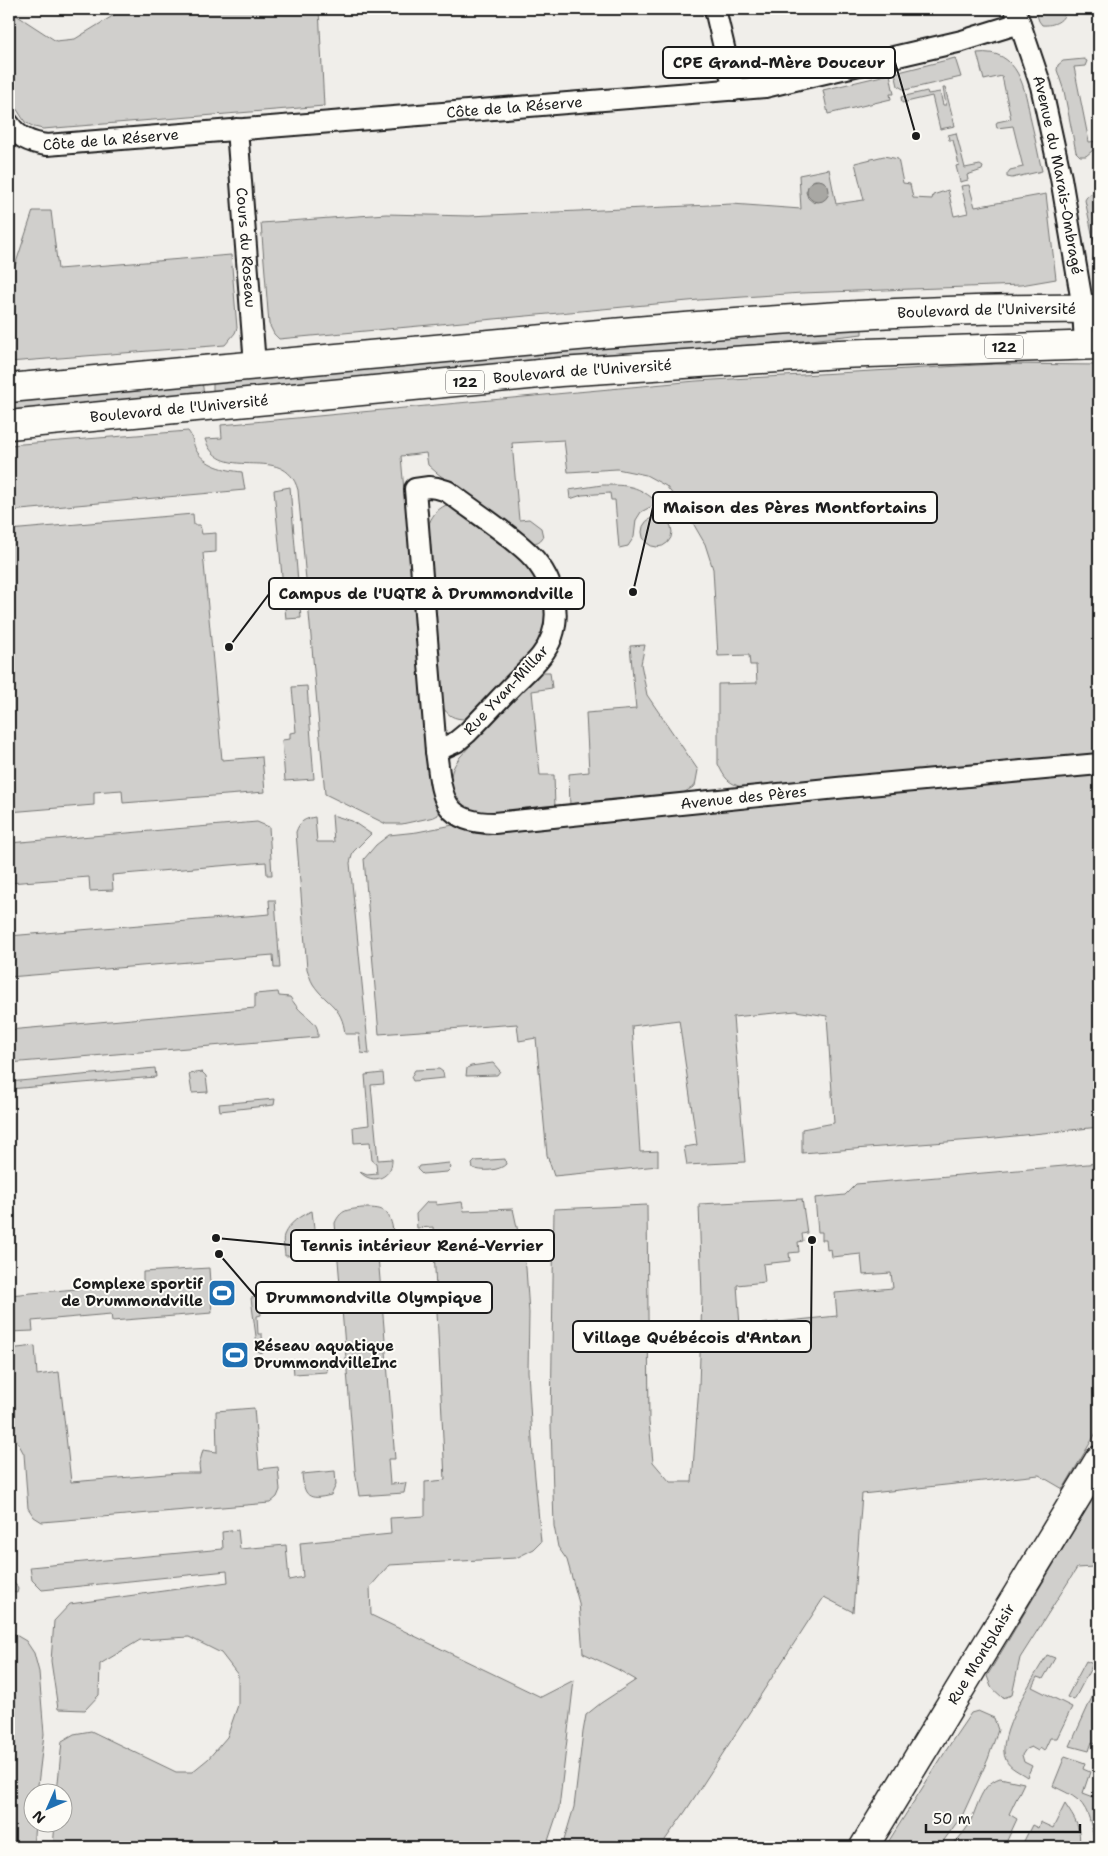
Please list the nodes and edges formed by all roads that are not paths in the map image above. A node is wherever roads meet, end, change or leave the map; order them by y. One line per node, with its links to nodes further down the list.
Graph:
1 (716, 9): 3 (street)
2 (1017, 16): 3 (street, Côte de la Réserve); 6 (street, Avenue du Marais-Ombragé)
3 (734, 90): 5 (street, Côte de la Réserve)
4 (9, 124): 5 (street, Côte de la Réserve)
5 (237, 129): 8 (street, Cours du Roseau)
6 (1091, 309): 7 (street, Avenue du Marais-Ombragé); 8 (main road, Boulevard de l'Université)
7 (1092, 345): 10 (main road, Boulevard de l'Université / 122)
8 (255, 366): 9 (main road, Boulevard de l'Université)
9 (9, 388)
10 (9, 425)
11 (436, 751): 11 (street, Rue Yvan-Millar); 12 (street, Avenue des Pères)
12 (1099, 764)
13 (1099, 1460): 14 (main road, Rue Montplaisir)
14 (864, 1847)

